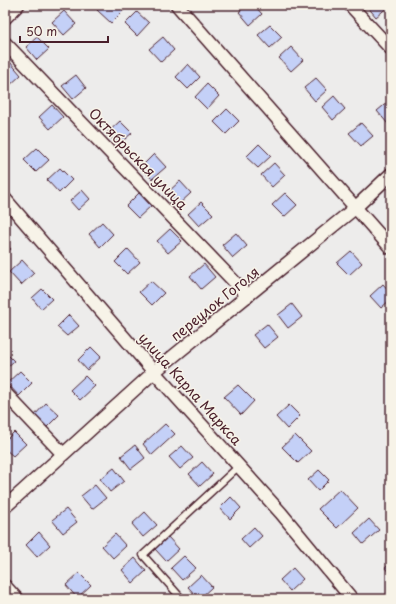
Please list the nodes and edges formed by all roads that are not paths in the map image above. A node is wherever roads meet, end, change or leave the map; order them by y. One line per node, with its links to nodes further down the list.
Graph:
1 (18, 5): 4 (street)
2 (177, 5): 9 (street)
3 (350, 5): 6 (street)
4 (5, 18)
5 (5, 43): 11 (street, Октябрьская улица)
6 (391, 49)
7 (391, 174): 9 (street, переулок Гоголя)
8 (5, 199): 12 (street, улица Карла Маркса)
9 (355, 208): 10 (street); 11 (street, переулок Гоголя)
10 (391, 248)
11 (248, 296): 12 (street, переулок Гоголя)
12 (154, 372): 14 (street, переулок Гоголя); 15 (street, улица Карла Маркса)
13 (5, 393): 14 (street)
14 (63, 454): 16 (street, переулок Гоголя)
15 (239, 466): 19 (lane); 20 (street, улица Карла Маркса)
16 (5, 507)
17 (5, 586): 18 (street)
18 (17, 599)
19 (182, 599)
20 (352, 599)

